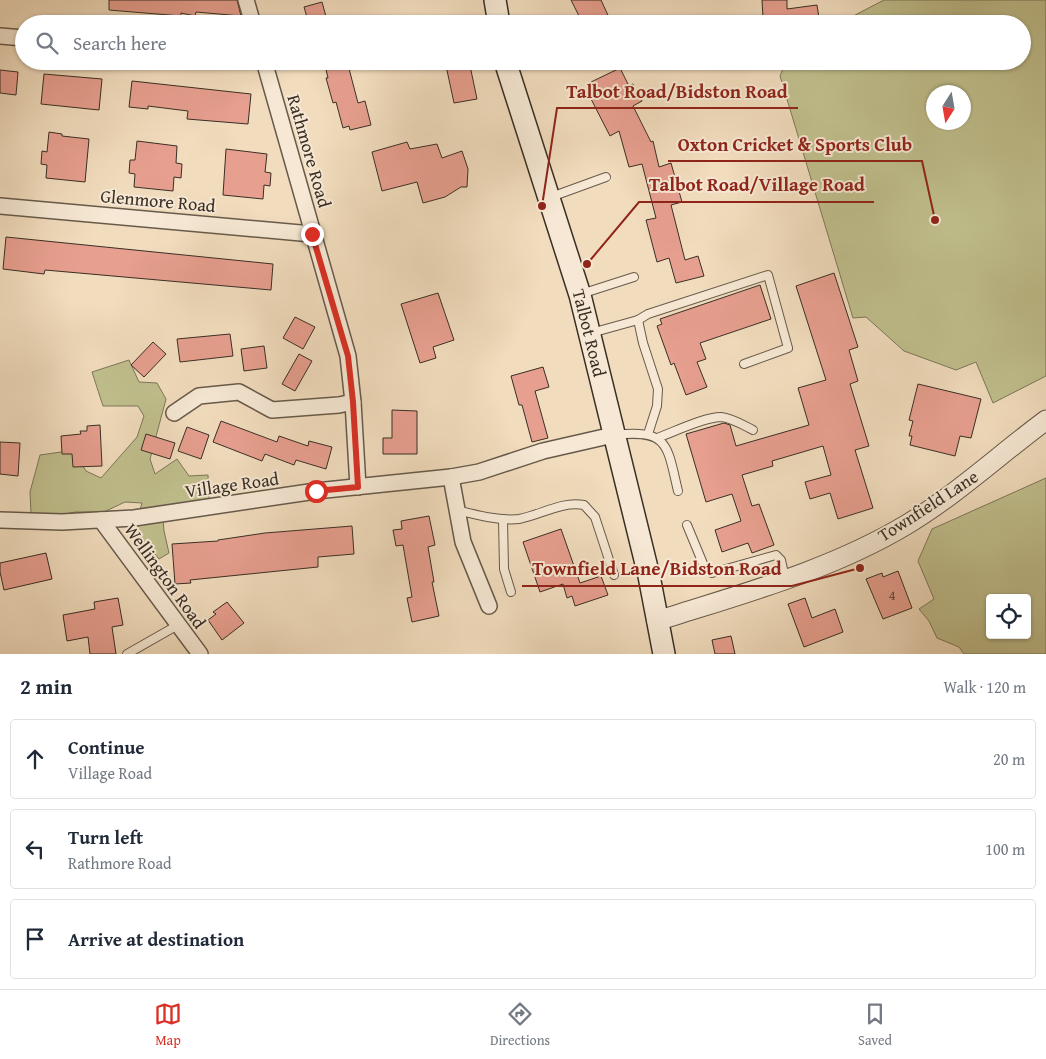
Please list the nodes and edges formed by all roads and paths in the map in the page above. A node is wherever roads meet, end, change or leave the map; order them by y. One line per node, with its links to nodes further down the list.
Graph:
1 (246, 0): 3 (street)
2 (495, 0): 4 (main road)
3 (250, 15)
4 (498, 15)
5 (0, 36): 6 (street)
6 (15, 37)
7 (266, 70): 12 (street, Rathmore Road)
8 (508, 70): 10 (main road, Talbot Road)
9 (606, 177): 10 (lane)
10 (549, 197): 14 (main road, Talbot Road)
11 (0, 206): 12 (street, Glenmore Road)
12 (312, 234): 18 (street, Rathmore Road)
13 (634, 277): 14 (lane)
14 (580, 295): 16 (main road, Talbot Road)
15 (638, 320): 16 (lane); 17 (lane); 22 (lane)
16 (589, 334): 23 (main road, Talbot Road)
17 (744, 364)
18 (353, 402): 19 (street); 26 (street, Rathmore Road)
19 (174, 413)
20 (1046, 420): 34 (street, Townfield Lane)
21 (753, 430): 24 (lane)
22 (648, 434): 23 (lane); 24 (lane)
23 (614, 435): 25 (street, Village Road); 37 (main road, Talbot Road)
24 (657, 438): 27 (lane)
25 (451, 477): 26 (street, Village Road); 28 (street)
26 (358, 487): 31 (street, Village Road)
27 (678, 491)
28 (457, 510): 29 (lane); 36 (street)
29 (503, 519): 33 (lane); 35 (lane)
30 (0, 520): 31 (street, Village Road)
31 (101, 520): 38 (street, Wellington Road)
32 (687, 525): 34 (lane)
33 (614, 575)
34 (785, 578): 37 (street, Townfield Lane)
35 (511, 592)
36 (490, 606)
37 (657, 621): 41 (main road, Talbot Road)
38 (178, 625): 39 (lane); 40 (street, Wellington Road)
39 (127, 654)
40 (200, 654)
41 (664, 654)

